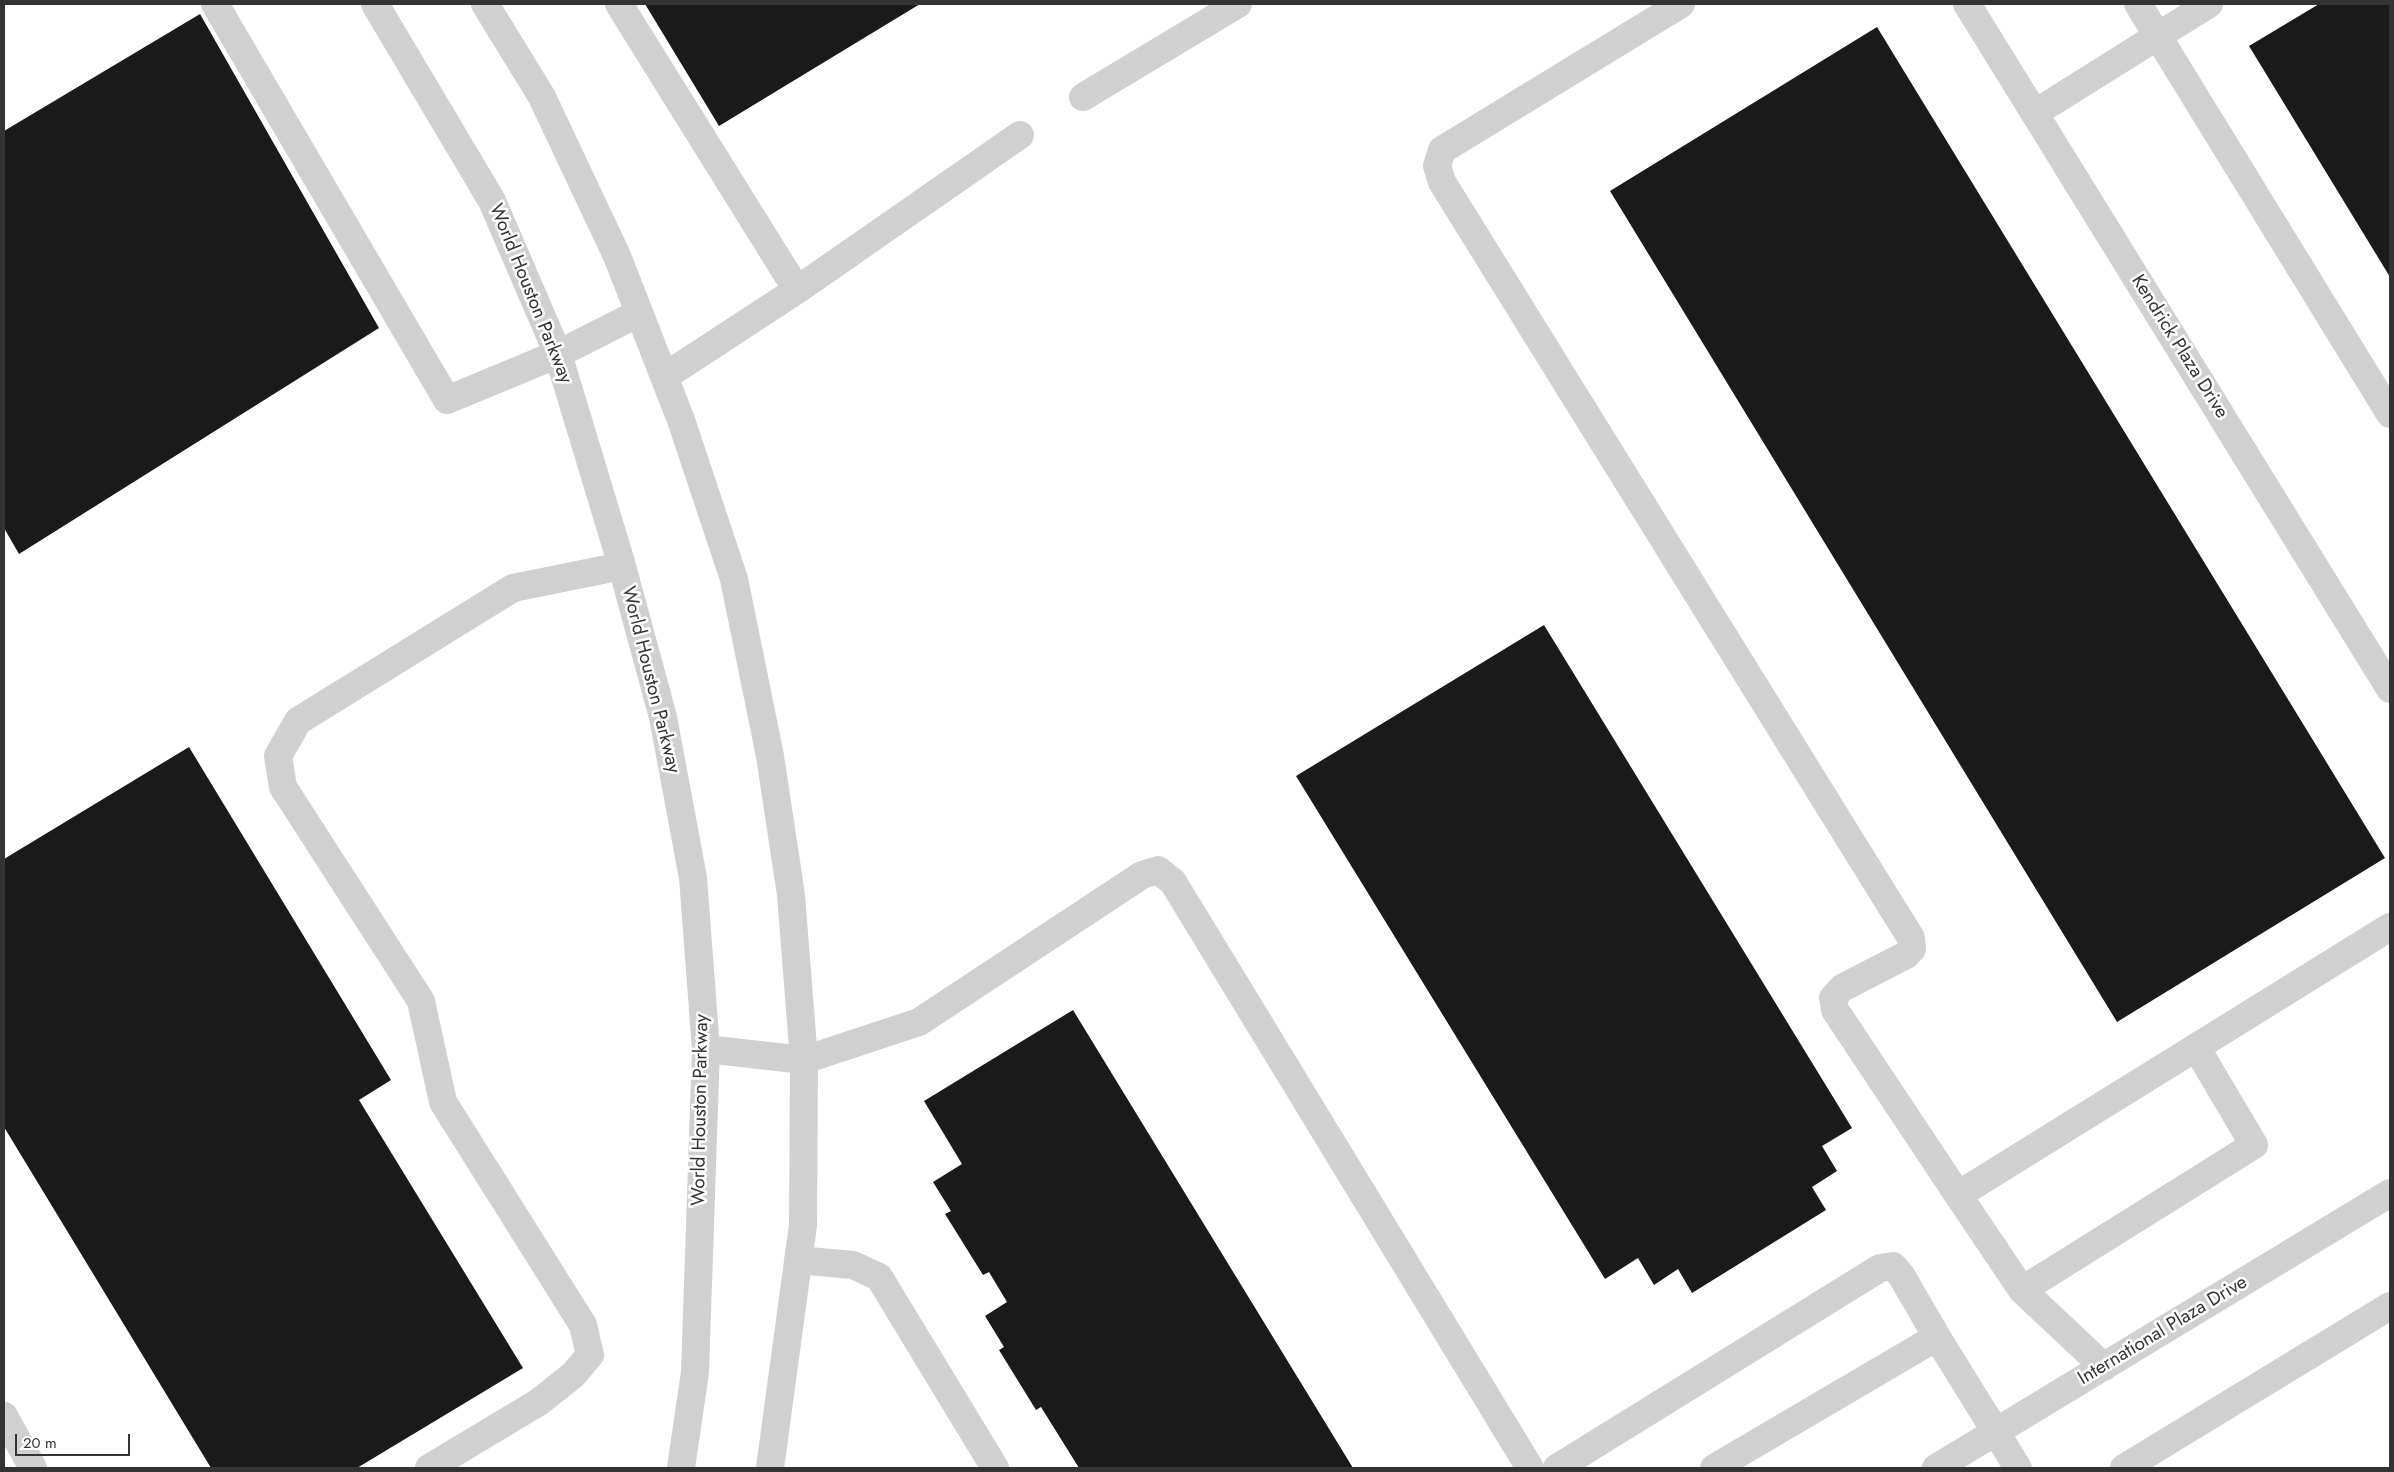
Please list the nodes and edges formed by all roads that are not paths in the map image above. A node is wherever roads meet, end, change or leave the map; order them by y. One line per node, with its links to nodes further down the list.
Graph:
1 (215, 4): 16 (street)
2 (375, 4): 16 (street, World Houston Parkway)
3 (485, 4): 15 (street)
4 (619, 4): 14 (street)
5 (1238, 4): 11 (street)
6 (1681, 4): 26 (street)
7 (1968, 4): 12 (street, Kendrick Plaza Drive)
8 (2138, 4): 10 (street)
9 (2209, 4): 10 (street)
10 (2158, 36): 12 (street); 18 (street)
11 (1084, 98)
12 (2034, 112): 20 (street, Kendrick Plaza Drive)
13 (1020, 135): 14 (street)
14 (797, 290): 17 (street)
15 (639, 313): 16 (street); 17 (street)
16 (558, 354): 19 (street, World Houston Parkway)
17 (664, 377): 24 (street)
18 (2390, 414)
19 (622, 566): 23 (street, World Houston Parkway); 35 (street)
20 (2390, 689)
21 (2390, 927): 22 (street)
22 (2196, 1046): 26 (street); 28 (street)
23 (706, 1049): 24 (street); 36 (street, World Houston Parkway)
24 (804, 1060): 27 (street); 39 (street)
25 (2390, 1193): 31 (street, International Plaza Drive)
26 (1958, 1195): 28 (street)
27 (798, 1260): 37 (street); 38 (street)
28 (2022, 1290): 31 (street)
29 (2390, 1306): 44 (street)
30 (1937, 1337): 33 (street); 40 (street); 41 (street)
31 (2104, 1367): 33 (street, International Plaza Drive)
32 (4, 1416): 34 (street)
33 (1995, 1432): 42 (street, International Plaza Drive); 43 (street)
34 (33, 1468)
35 (429, 1468)
36 (681, 1468)
37 (770, 1468)
38 (995, 1468)
39 (1530, 1468)
40 (1557, 1468)
41 (1714, 1468)
42 (1936, 1468)
43 (2018, 1468)
44 (2124, 1468)

